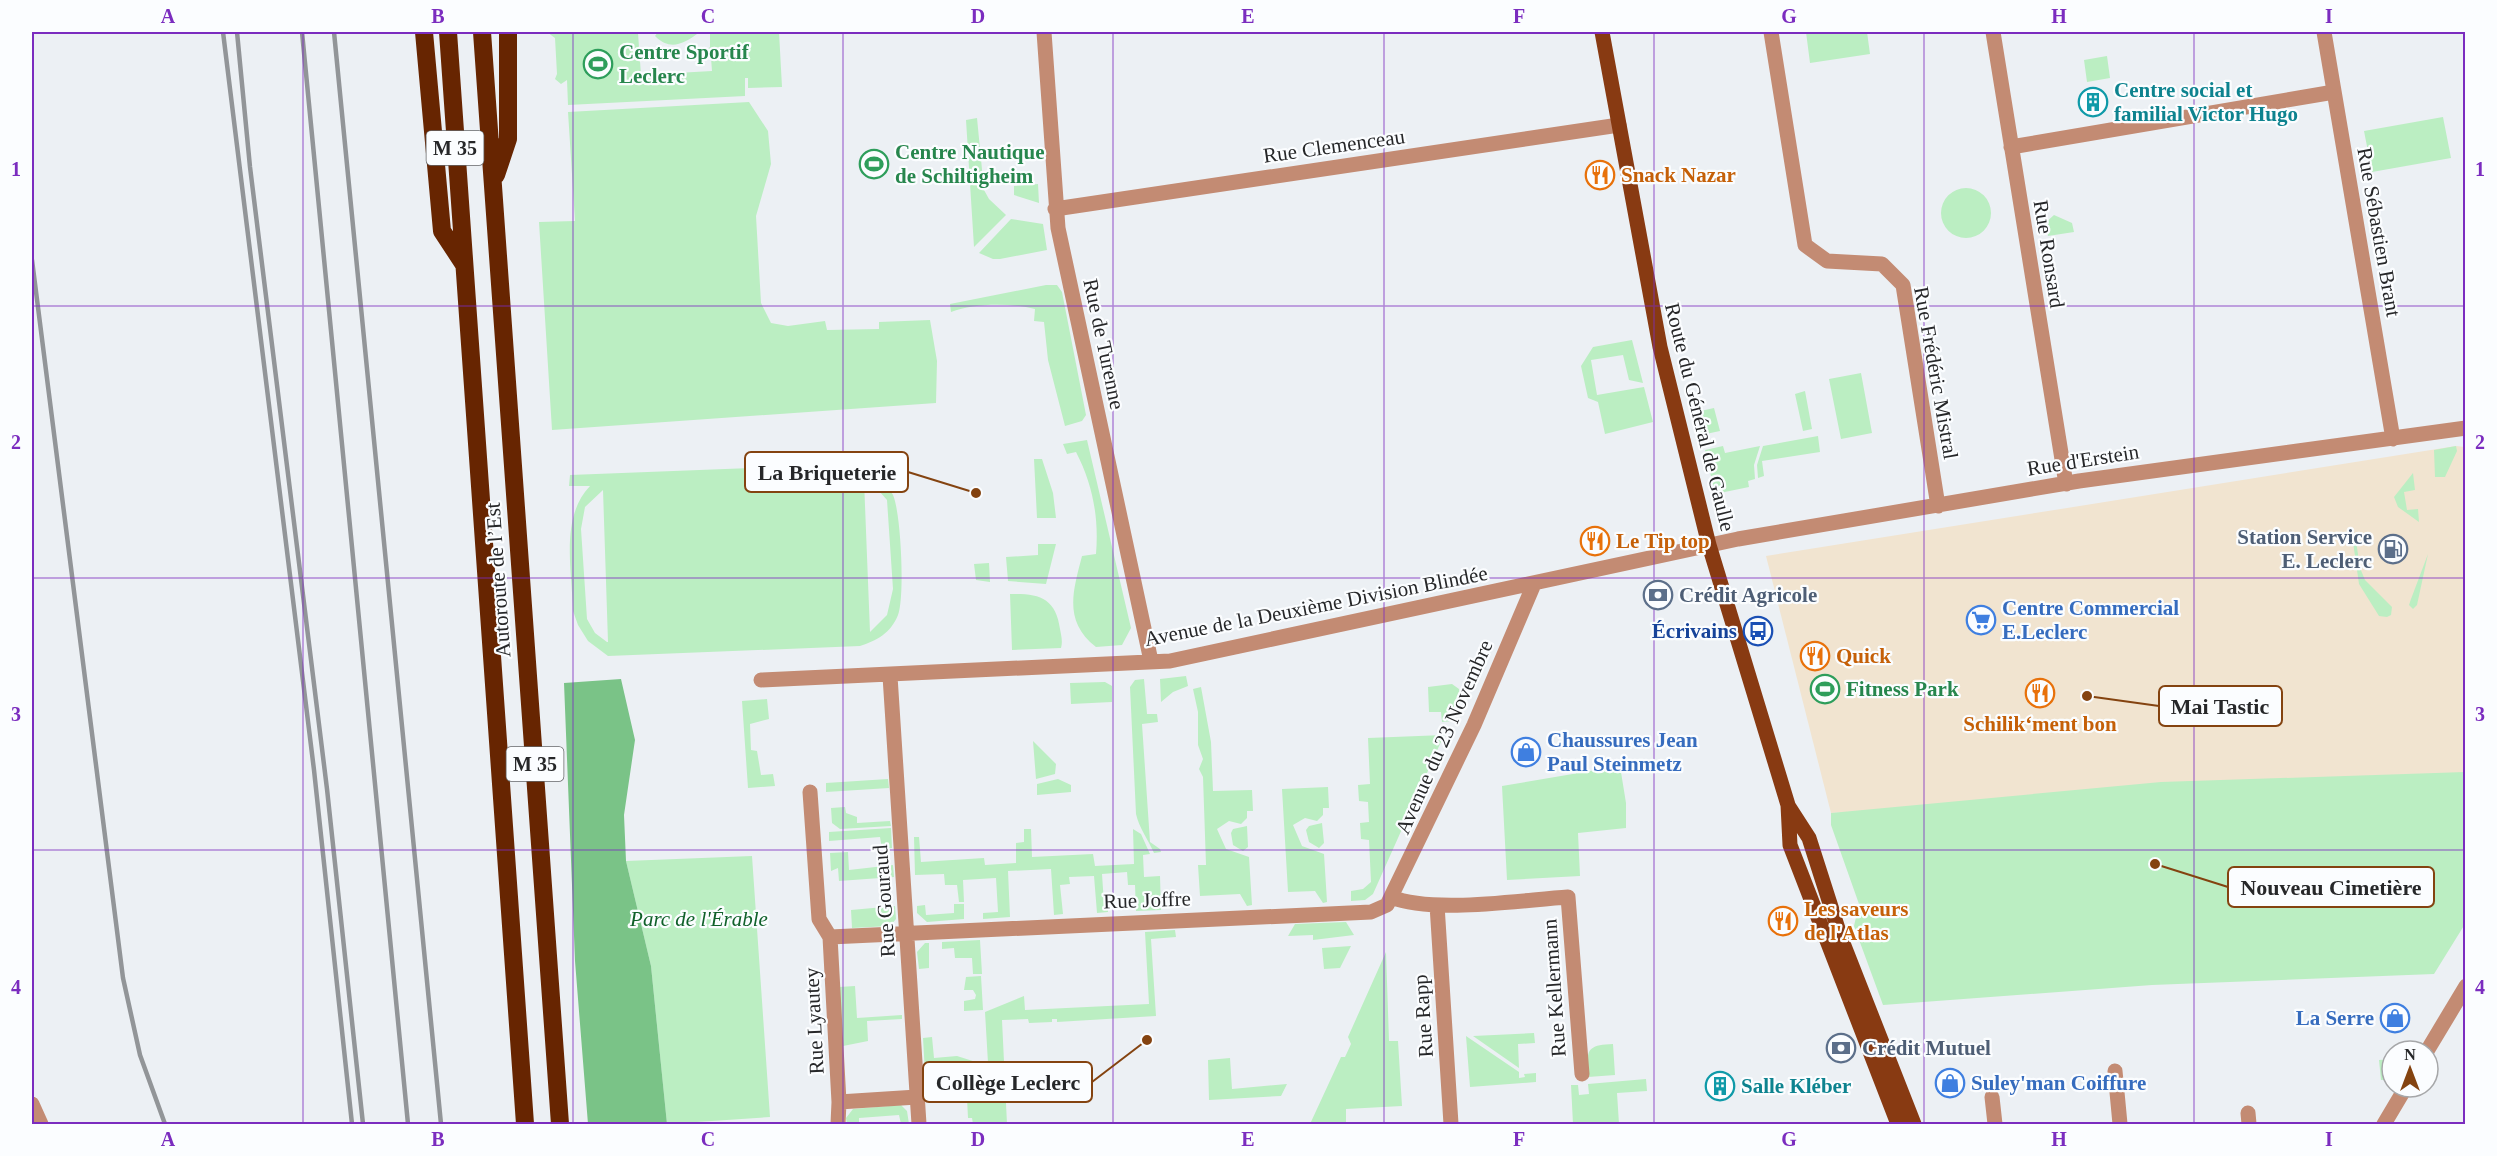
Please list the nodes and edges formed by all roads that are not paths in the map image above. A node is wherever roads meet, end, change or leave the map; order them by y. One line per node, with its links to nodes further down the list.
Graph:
1 (424, 32): 15 (highway)
2 (448, 32): 15 (highway, Autoroute de l’Est / M 35)
3 (482, 32): 13 (highway, Autoroute de l’Est / M 35)
4 (508, 32): 13 (highway)
5 (1044, 32): 14 (street, Rue de Turenne)
6 (1602, 32): 11 (main road, Route du Général de Gaulle)
7 (1771, 32): 19 (street, Rue Frédéric Mistral)
8 (1993, 32): 12 (street, Rue Ronsard)
9 (2324, 32): 10 (street, Rue Sébastien Brant)
10 (2334, 92): 12 (street); 17 (street, Rue Sébastien Brant)
11 (1619, 125): 14 (street, Rue Clemenceau); 20 (main road, Route du Général de Gaulle)
12 (2011, 147): 18 (street, Rue Ronsard)
13 (493, 182): 42 (highway, Autoroute de l’Est / M 35)
14 (1055, 209): 22 (street, Rue de Turenne)
15 (463, 264): 41 (highway, Autoroute de l’Est / M 35)
16 (2466, 428): 17 (street, Rue d'Erstein)
17 (2393, 440): 18 (street, Rue d'Erstein)
18 (2066, 484): 19 (street, Rue d'Erstein)
19 (1938, 506): 20 (street, Rue d'Erstein)
20 (1709, 545): 21 (street, Avenue de la Deuxième Division Blindée); 26 (main road, Route du Général de Gaulle)
21 (1534, 584): 22 (street, Avenue de la Deuxième Division Blindée); 27 (street, Avenue du 23 Novembre)
22 (1151, 661): 23 (street, Avenue de la Deuxième Division Blindée)
23 (890, 676): 24 (street, Avenue de la Deuxième Division Blindée); 29 (street, Rue Gouraud)
24 (761, 681)
25 (810, 792): 30 (street, Rue Lyautey)
26 (1788, 805): 46 (main road, Route du Général de Gaulle); 47 (main road, Route du Général de Gaulle)
27 (1389, 901): 28 (street, Rue Kellermann); 29 (street, Rue Joffre)
28 (1437, 905): 34 (street, Rue Kellermann); 45 (street, Rue Rapp)
29 (908, 933): 30 (street, Rue Lyautey); 35 (street, Rue Gouraud)
30 (830, 937): 38 (street, Rue Lyautey)
31 (2466, 986): 32 (street)
32 (2434, 1039)
33 (2115, 1071): 49 (street)
34 (1582, 1074)
35 (917, 1097): 38 (street, Rue Lyautey); 44 (street, Rue Gouraud)
36 (1992, 1097): 48 (street)
37 (2399, 1099): 50 (street)
38 (839, 1102): 43 (street, Rue Lyautey)
39 (32, 1104): 40 (street)
40 (41, 1125)
41 (525, 1125)
42 (560, 1125)
43 (838, 1125)
44 (919, 1125)
45 (1451, 1125)
46 (1898, 1125)
47 (1914, 1125)
48 (1995, 1125)
49 (2120, 1125)
50 (2384, 1125)

